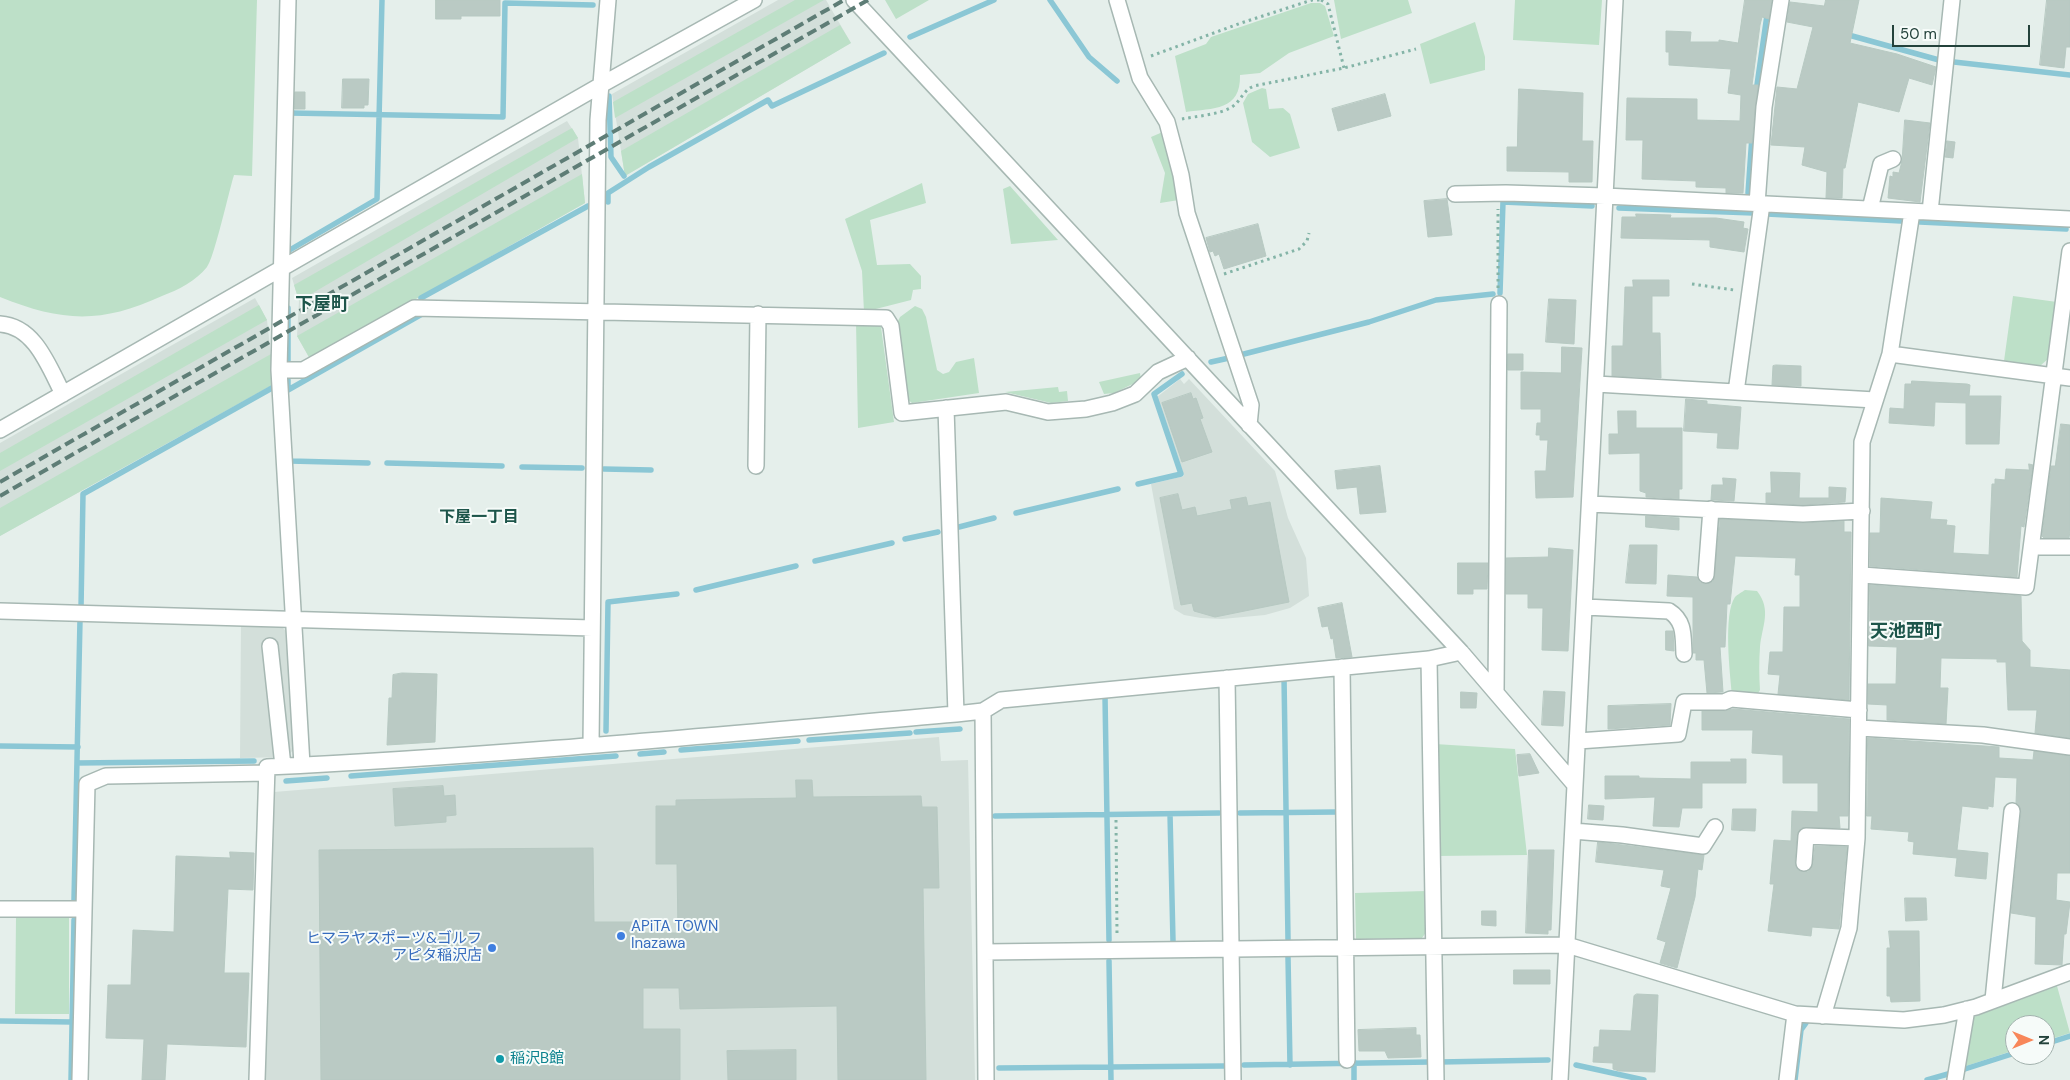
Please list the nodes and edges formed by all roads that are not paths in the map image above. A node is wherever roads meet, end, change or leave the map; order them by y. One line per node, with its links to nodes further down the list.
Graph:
1 (288, 0): 19 (street)
2 (608, 0): 9 (street)
3 (754, 0): 9 (street)
4 (854, 0): 25 (street)
5 (1117, 0): 34 (street)
6 (1615, 0): 12 (street)
7 (1781, 0): 13 (street)
8 (1952, 0): 16 (street)
9 (601, 85): 19 (street); 21 (street)
10 (1893, 159): 14 (street)
11 (1455, 194): 12 (street)
12 (1605, 196): 13 (street); 29 (street)
13 (1759, 204): 14 (street); 30 (street)
14 (1870, 209): 15 (street)
15 (1912, 212): 16 (street); 24 (street)
16 (1930, 212): 17 (street)
17 (2070, 219)
18 (2070, 251): 27 (street)
19 (281, 271): 26 (street); 31 (street)
20 (1499, 304): 54 (street)
21 (596, 311): 22 (street); 26 (street); 47 (street)
22 (758, 314): 33 (street); 36 (street)
23 (0, 324): 31 (street)
24 (1890, 354): 27 (street); 32 (street)
25 (1188, 358): 33 (street); 34 (street)
26 (279, 370): 46 (street)
27 (2054, 376): 28 (street); 41 (street)
28 (2070, 378)
29 (1596, 384): 30 (street); 37 (street)
30 (1736, 392): 32 (street)
31 (63, 394): 35 (street)
32 (1875, 400): 39 (street)
33 (946, 408): 57 (street)
34 (1249, 425): 49 (street)
35 (0, 430)
36 (756, 466)
37 (1590, 504): 38 (street); 44 (street)
38 (1711, 508): 39 (street); 42 (street)
39 (1862, 511): 43 (street)
40 (2070, 547): 41 (street)
41 (2032, 548): 43 (street)
42 (1706, 575)
43 (1862, 575): 55 (street)
44 (1585, 607): 50 (street); 59 (street)
45 (0, 611): 46 (street)
46 (292, 620): 47 (street); 62 (street)
47 (592, 628): 60 (street)
48 (270, 646): 63 (street)
49 (1460, 652): 51 (street); 54 (street)
50 (1684, 654)
51 (1429, 659): 52 (street); 74 (street)
52 (1342, 667): 53 (street); 75 (street)
53 (1227, 678): 56 (street); 76 (street)
54 (1496, 693): 65 (street)
55 (1859, 710): 58 (street); 59 (street)
56 (983, 711): 57 (street); 77 (street)
57 (956, 714): 60 (street)
58 (1859, 728): 61 (street); 69 (street)
59 (1578, 741): 65 (street)
60 (591, 746): 62 (street)
61 (2070, 747)
62 (302, 765): 63 (street)
63 (283, 766): 64 (street)
64 (267, 773): 72 (street); 85 (street)
65 (1575, 785): 68 (street)
66 (2012, 811): 79 (street)
67 (1715, 827): 68 (street)
68 (1573, 831): 73 (street)
69 (1857, 838): 70 (street); 82 (street)
70 (1804, 862)
71 (0, 909): 72 (street)
72 (83, 910): 84 (street)
73 (1567, 945): 74 (street); 81 (street); 89 (street)
74 (1434, 947): 75 (street); 88 (street)
75 (1346, 948): 76 (street); 83 (street)
76 (1230, 949): 77 (street); 87 (street)
77 (985, 952): 86 (street)
78 (2070, 972): 79 (street)
79 (1993, 1000): 80 (street)
80 (1967, 1009): 82 (street); 91 (street)
81 (1795, 1014): 82 (street); 90 (street)
82 (1823, 1016)
83 (1347, 1060)
84 (80, 1080)
85 (257, 1080)
86 (986, 1080)
87 (1234, 1080)
88 (1436, 1080)
89 (1560, 1080)
90 (1787, 1080)
91 (1955, 1080)

